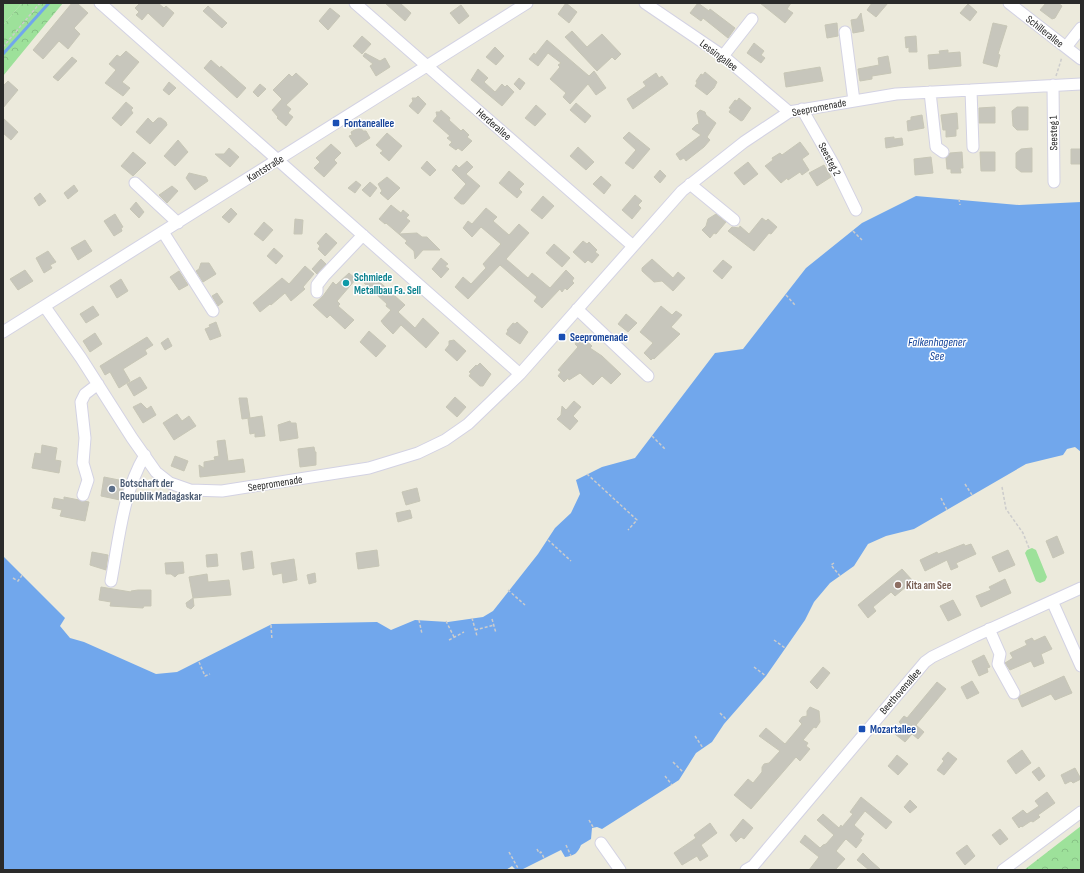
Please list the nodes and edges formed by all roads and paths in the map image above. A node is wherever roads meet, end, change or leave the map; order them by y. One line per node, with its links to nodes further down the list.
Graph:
1 (40, 3): 10 (path)
2 (100, 3): 24 (street)
3 (355, 3): 14 (street, Herderallee)
4 (527, 3): 14 (street, Kantstraße)
5 (645, 3): 12 (street, Lessingallee)
6 (1009, 3): 11 (street, Schillerallee)
7 (752, 19): 12 (street)
8 (1081, 28): 11 (street)
9 (845, 32): 19 (street)
10 (3, 46)
11 (1066, 47): 13 (street, Schillerallee); 16 (path)
12 (723, 56): 21 (street, Lessingallee)
13 (1081, 59)
14 (428, 65): 24 (street, Kantstraße); 37 (street, Herderallee)
15 (1081, 84): 16 (street, Seepromenade)
16 (1053, 85): 17 (street, Seepromenade); 25 (street, Seesteg 1)
17 (971, 90): 18 (street, Seepromenade); 22 (street)
18 (930, 92): 19 (street, Seepromenade); 23 (street)
19 (854, 101): 20 (street, Seepromenade)
20 (802, 109): 21 (street, Seepromenade); 30 (street, Seesteg 2)
21 (789, 112): 27 (street, Seepromenade)
22 (973, 146)
23 (943, 152)
24 (279, 159): 32 (street, Kantstraße); 35 (street)
25 (1054, 182)
26 (135, 183): 32 (street)
27 (690, 184): 31 (street); 37 (street, Seepromenade)
28 (959, 199): 29 (path)
29 (960, 205)
30 (856, 210)
31 (734, 220)
32 (178, 223): 34 (street, Kantstraße)
33 (853, 230): 36 (path)
34 (163, 232): 41 (street, Kantstraße); 43 (street)
35 (363, 235): 38 (street); 45 (street)
36 (862, 240)
37 (633, 246): 42 (street, Seepromenade)
38 (317, 292)
39 (786, 295): 40 (path)
40 (795, 305)
41 (45, 306): 44 (street, Kantstraße); 47 (street, Seepromenade)
42 (577, 309): 45 (street, Seepromenade); 46 (street)
43 (213, 312)
44 (3, 332)
45 (520, 374): 50 (street, Seepromenade)
46 (648, 376)
47 (98, 384): 50 (street, Seepromenade); 54 (street)
48 (652, 436): 49 (path)
49 (664, 449)
50 (144, 455): 66 (street)
51 (587, 474): 58 (path)
52 (965, 484): 55 (path)
53 (1002, 487): 60 (path)
54 (83, 495)
55 (972, 495)
56 (942, 498): 57 (path)
57 (947, 510)
58 (628, 530)
59 (548, 540): 61 (path)
60 (1029, 548)
61 (571, 561)
62 (834, 563): 64 (path)
63 (24, 574): 65 (path)
64 (840, 576)
65 (14, 578)
66 (111, 581)
67 (1081, 588): 69 (street, Beethovenallee)
68 (508, 590): 70 (path)
69 (1052, 601): 77 (street, Beethovenallee); 89 (street)
70 (525, 605)
71 (472, 618): 78 (path)
72 (492, 619): 76 (path)
73 (420, 620): 80 (path)
74 (446, 621): 83 (path)
75 (271, 625): 84 (path)
76 (494, 625): 78 (path); 81 (path)
77 (989, 629): 93 (street); 113 (street, Beethovenallee)
78 (475, 630): 82 (path)
79 (464, 632): 83 (path)
80 (422, 634)
81 (496, 634)
82 (477, 636)
83 (454, 637): 85 (path)
84 (272, 640)
85 (449, 640)
86 (774, 640): 87 (path)
87 (785, 648)
88 (199, 662): 91 (path)
89 (1081, 666)
90 (754, 667): 92 (path)
91 (210, 674)
92 (766, 676)
93 (1014, 693)
94 (720, 713): 95 (path)
95 (727, 720)
96 (695, 736): 97 (path)
97 (703, 748)
98 (674, 762): 99 (path)
99 (683, 772)
100 (665, 776): 101 (path)
101 (672, 785)
102 (1081, 812): 114 (street)
103 (588, 820): 104 (path)
104 (593, 827)
105 (601, 843): 112 (street)
106 (566, 845): 109 (path)
107 (537, 850): 110 (path)
108 (509, 852): 111 (path)
109 (571, 856)
110 (544, 858)
111 (519, 870)
112 (620, 870)
113 (746, 870)
114 (1003, 870)

